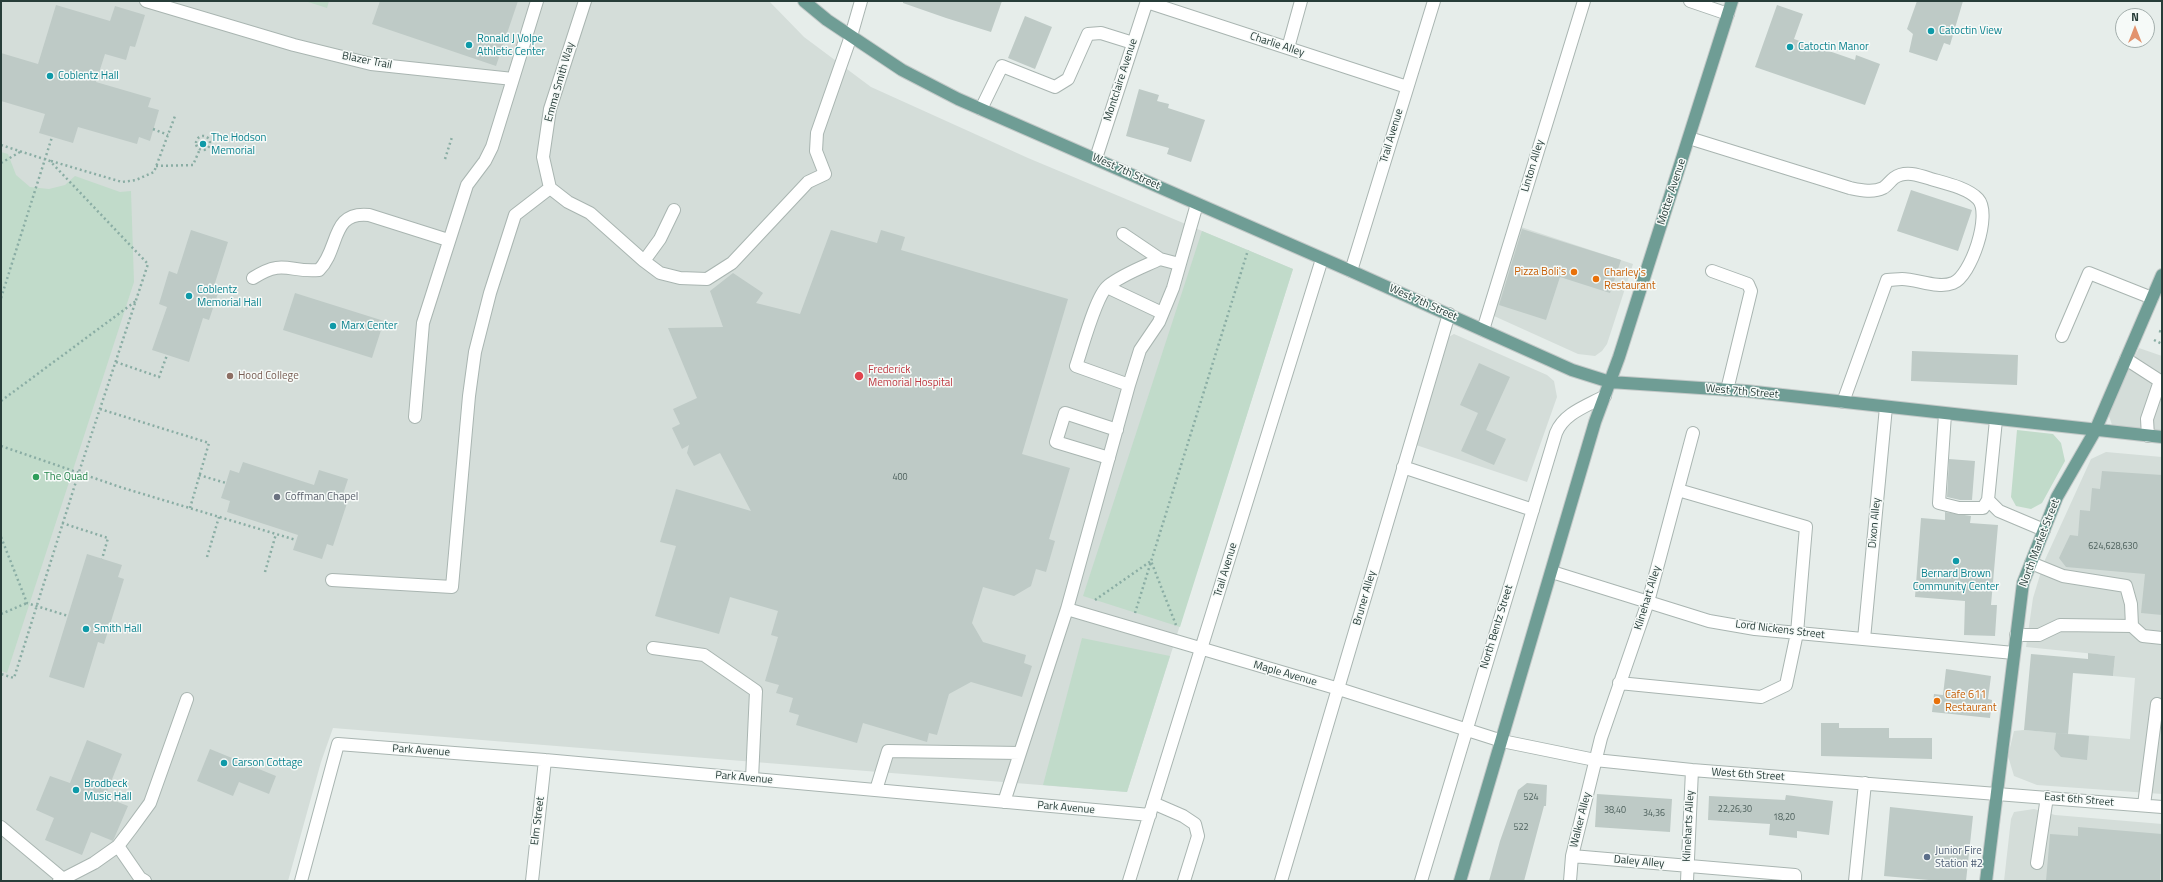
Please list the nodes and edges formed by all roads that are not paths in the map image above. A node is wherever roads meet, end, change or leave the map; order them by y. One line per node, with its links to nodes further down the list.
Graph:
1 (146, 1): 16 (street, Blazer Trail)
2 (537, 1): 16 (street)
3 (585, 1): 21 (street, Emma Smith Way)
4 (804, 1): 13 (main road, West 7th Street)
5 (861, 1): 13 (street)
6 (1301, 1): 15 (street)
7 (1434, 1): 17 (street, Trail Avenue)
8 (1584, 1): 38 (street, Linton Alley)
9 (1690, 1): 12 (street)
10 (1732, 1): 12 (main road, Motter Avenue)
11 (1147, 2): 14 (street, Montclaire Avenue); 15 (street, Charlie Alley)
12 (1728, 14): 19 (main road, Motter Avenue)
13 (851, 36): 18 (main road, West 7th Street); 28 (street)
14 (1133, 43): 18 (street); 20 (street, Montclaire Avenue)
15 (1288, 48): 17 (street, Charlie Alley)
16 (513, 79): 25 (street)
17 (1407, 87): 30 (street, Trail Avenue)
18 (981, 109): 20 (main road, West 7th Street)
19 (1689, 138): 41 (main road, Motter Avenue); 45 (street)
20 (1096, 158): 22 (main road, West 7th Street)
21 (550, 188): 28 (street); 63 (street)
22 (1196, 204): 27 (main road, West 7th Street); 29 (street)
23 (674, 210): 28 (street)
24 (1123, 234): 26 (street)
25 (448, 240): 33 (street); 48 (street)
26 (1160, 259): 29 (street); 34 (street)
27 (1322, 259): 30 (main road, West 7th Street); 72 (street, Trail Avenue)
28 (644, 260)
29 (1179, 264): 36 (street)
30 (1351, 271): 37 (main road, West 7th Street)
31 (1712, 271): 43 (street)
32 (2162, 275): 35 (main road, North Market Street)
33 (253, 278)
34 (1107, 287): 36 (street); 42 (street)
35 (2152, 298): 39 (street); 40 (main road, North Market Street)
36 (1162, 314): 42 (street)
37 (1449, 314): 38 (main road, West 7th Street); 56 (street, Bruner Alley)
38 (1483, 330): 41 (main road, West 7th Street)
39 (2062, 336)
40 (2126, 360): 51 (main road, North Market Street); 53 (street)
41 (1610, 382): 43 (main road, West 7th Street); 44 (main road)
42 (1129, 385): 50 (street)
43 (1727, 390): 45 (main road, West 7th Street)
44 (1605, 396): 59 (street, North Bentz Street); 62 (main road)
45 (1843, 402): 46 (main road, West 7th Street)
46 (1886, 407): 47 (main road, West 7th Street); 70 (street, Dixon Alley)
47 (1945, 414): 49 (main road, West 7th Street); 58 (street)
48 (415, 417)
49 (1996, 420): 51 (main road, West 7th Street); 58 (street)
50 (1117, 430): 55 (street); 55 (street)
51 (2094, 431): 53 (main road, West 7th Street); 60 (main road, North Market Street)
52 (1693, 433): 57 (street, Klinehart Alley)
53 (2148, 436): 54 (main road, West 7th Street)
54 (2162, 437)
55 (1109, 458): 65 (street)
56 (1403, 467): 59 (street); 75 (street, Bruner Alley)
57 (1678, 490): 64 (street, Klinehart Alley); 67 (street)
58 (1988, 500): 60 (street)
59 (1533, 510): 78 (street, North Bentz Street)
60 (2044, 530): 61 (main road, North Market Street)
61 (2031, 563): 66 (street); 68 (main road, North Market Street)
62 (1552, 572): 64 (street, Lord Nickens Street); 79 (main road)
63 (332, 580)
64 (1648, 602): 67 (street, Lord Nickens Street); 74 (street, Klinehart Alley)
65 (1067, 610): 72 (street, Maple Avenue); 80 (street)
66 (2132, 626): 68 (street); 69 (street)
67 (1797, 633): 70 (street, Lord Nickens Street); 74 (street)
68 (2016, 636): 73 (main road, North Market Street)
69 (2162, 638)
70 (1864, 639): 73 (street, Lord Nickens Street)
71 (653, 648): 84 (street)
72 (1201, 649): 75 (street, Maple Avenue); 90 (street, Trail Avenue)
73 (2014, 653): 87 (main road, North Market Street)
74 (1620, 683): 82 (street, Klinehart Alley)
75 (1339, 689): 78 (street, Maple Avenue); 105 (street, Bruner Alley)
76 (187, 699): 95 (street)
77 (2157, 704): 91 (street)
78 (1466, 730): 79 (street, Maple Avenue); 106 (street, North Bentz Street)
79 (1502, 741): 82 (street, West 6th Street); 107 (main road)
80 (1020, 753): 86 (street); 89 (street)
81 (545, 760): 84 (street, Park Avenue); 101 (street, Park Avenue); 102 (street, Elm Street)
82 (1595, 760): 83 (street, West 6th Street); 96 (street, Walker Alley)
83 (1692, 770): 85 (street, West 6th Street); 98 (street, Klineharts Alley)
84 (752, 779): 86 (street, Park Avenue)
85 (1864, 784): 87 (street, West 6th Street); 111 (street)
86 (876, 790): 89 (street, Park Avenue)
87 (1996, 794): 88 (street, East 6th Street); 112 (main road, North Market Street)
88 (2047, 797): 91 (street, East 6th Street); 97 (street)
89 (1004, 802): 93 (street, Park Avenue)
90 (1153, 803): 93 (street, Trail Avenue); 104 (street)
91 (2144, 805): 92 (street, East 6th Street)
92 (2162, 807)
93 (1150, 815): 103 (street, Trail Avenue)
94 (1, 827): 99 (street)
95 (118, 846): 99 (street); 100 (street)
96 (1572, 856): 98 (street, Daley Alley); 108 (street, Walker Alley)
97 (2037, 863)
98 (1687, 866): 109 (street, Klineharts Alley); 110 (street, Daley Alley)
99 (61, 879)
100 (145, 881)
101 (301, 881)
102 (532, 881)
103 (1129, 881)
104 (1184, 881)
105 (1281, 881)
106 (1420, 881)
107 (1460, 881)
108 (1570, 881)
109 (1687, 881)
110 (1795, 881)
111 (1855, 881)
112 (1986, 881)

